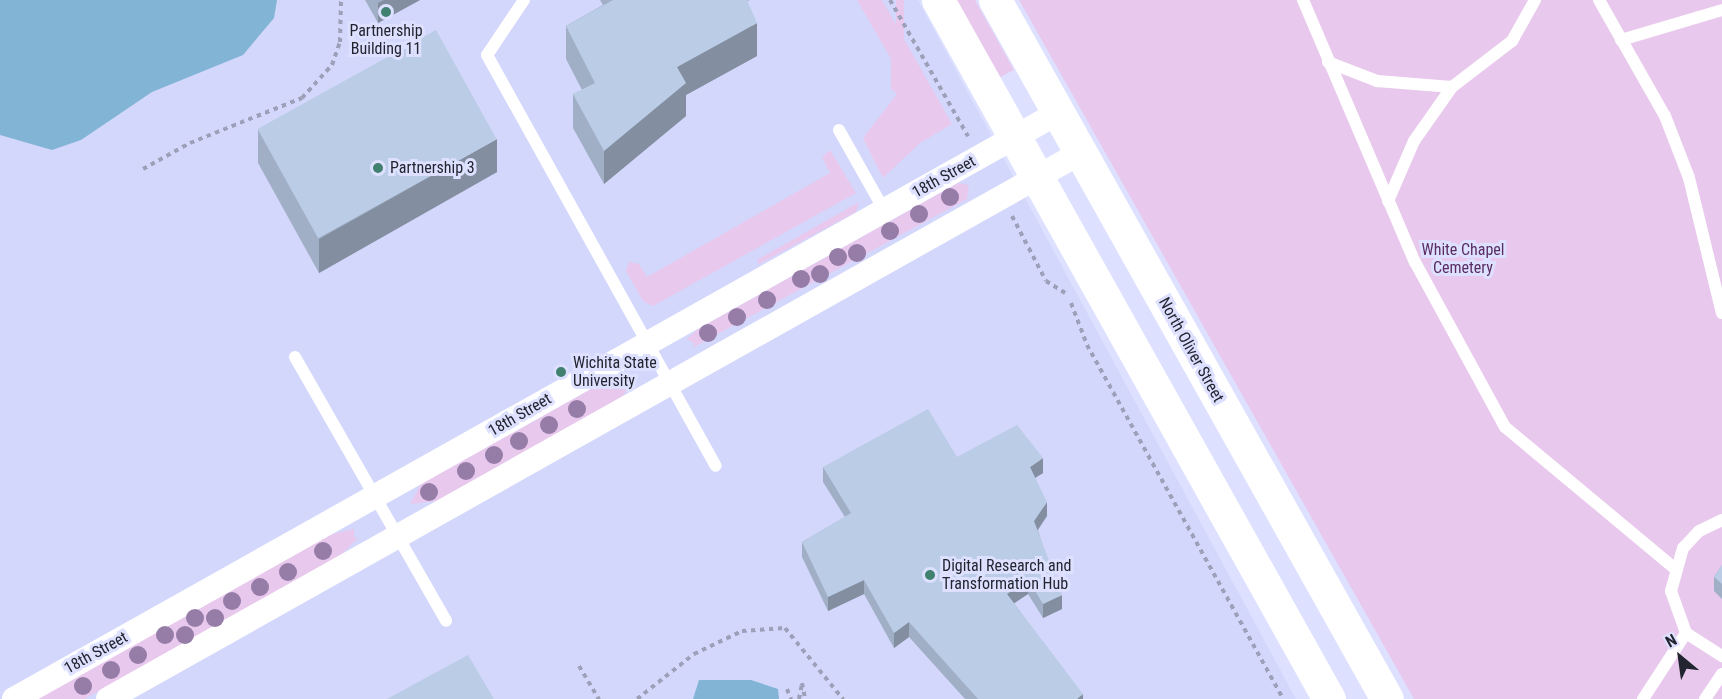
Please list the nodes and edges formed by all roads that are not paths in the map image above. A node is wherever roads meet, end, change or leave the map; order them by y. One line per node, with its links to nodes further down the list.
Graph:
1 (524, 0): 19 (lane)
2 (938, 0): 13 (main road)
3 (995, 0): 11 (main road, North Oliver Street)
4 (1303, 0): 9 (lane)
5 (1535, 0): 10 (lane)
6 (1599, 0): 8 (lane)
7 (1722, 10): 8 (lane)
8 (1622, 40): 18 (lane)
9 (1328, 62): 10 (lane); 16 (lane)
10 (1452, 87): 16 (lane)
11 (1058, 113): 13 (street, 18th Street); 14 (main road, North Oliver Street)
12 (839, 130): 17 (lane)
13 (1015, 137): 15 (main road); 17 (street, 18th Street)
14 (1080, 153): 15 (street); 34 (main road, North Oliver Street)
15 (1038, 177): 21 (street); 33 (main road)
16 (1388, 201): 26 (lane)
17 (884, 210): 19 (street, 18th Street)
18 (1722, 313)
19 (647, 343): 21 (lane); 23 (street, 18th Street)
20 (295, 357): 23 (lane)
21 (668, 383): 22 (lane); 25 (street)
22 (716, 466)
23 (378, 496): 25 (lane); 31 (street, 18th Street)
24 (1722, 520): 26 (lane)
25 (399, 534): 27 (lane); 32 (street)
26 (1674, 568): 28 (lane)
27 (446, 621)
28 (1686, 633): 29 (lane); 35 (lane)
29 (1722, 656)
30 (1722, 674): 36 (lane)
31 (14, 699)
32 (108, 699)
33 (1329, 699)
34 (1387, 699)
35 (1644, 699)
36 (1705, 699)

